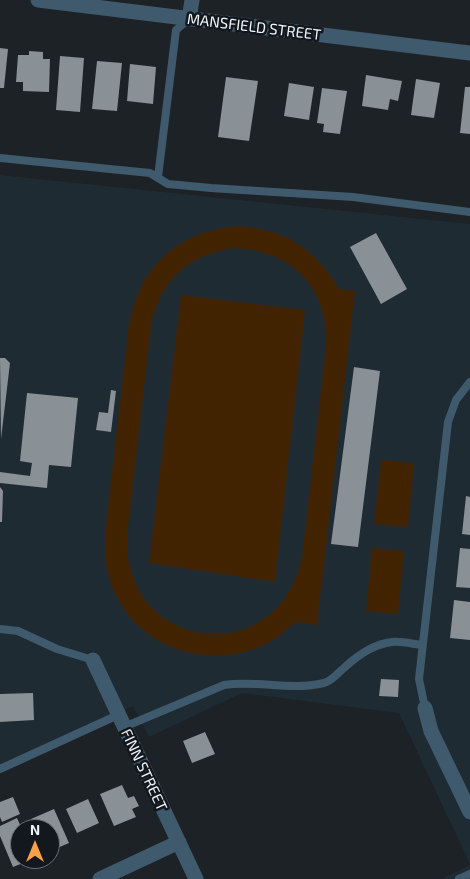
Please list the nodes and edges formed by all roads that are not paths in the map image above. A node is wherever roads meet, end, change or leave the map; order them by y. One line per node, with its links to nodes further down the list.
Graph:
1 (38, 0): 3 (street, MANSFIELD STREET)
2 (192, 0): 3 (street)
3 (189, 19): 4 (street, MANSFIELD STREET); 6 (lane)
4 (470, 53)
5 (0, 158): 6 (lane)
6 (158, 177): 7 (lane)
7 (470, 212)
8 (470, 382): 10 (lane)
9 (0, 629): 11 (lane)
10 (422, 645): 12 (lane); 13 (lane)
11 (93, 660): 13 (street, FINN STREET)
12 (425, 708): 15 (street)
13 (121, 721): 14 (lane); 16 (street, FINN STREET)
14 (0, 769)
15 (470, 812)
16 (179, 842): 18 (street); 19 (street, FINN STREET)
17 (470, 874): 20 (lane)
18 (100, 879)
19 (196, 879)
20 (459, 879)

